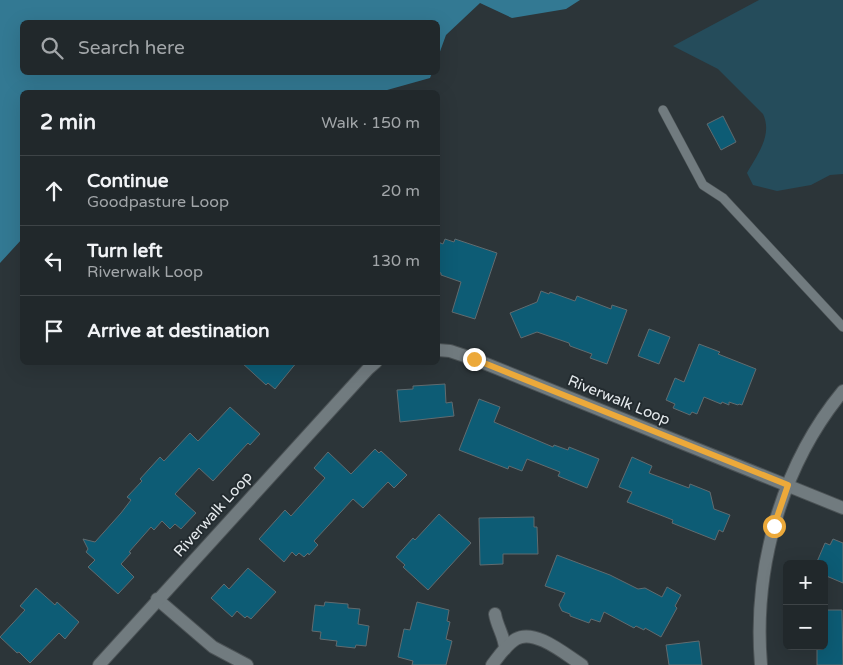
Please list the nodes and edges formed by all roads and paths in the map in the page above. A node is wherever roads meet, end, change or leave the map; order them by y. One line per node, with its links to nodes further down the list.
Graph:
1 (663, 110): 2 (lane)
2 (843, 327)
3 (440, 350): 6 (street, Riverwalk Loop)
4 (373, 365): 8 (street, Riverwalk Loop)
5 (843, 391): 6 (street)
6 (788, 485): 7 (street, Riverwalk Loop); 15 (street)
7 (843, 508)
8 (157, 600): 11 (street, Riverwalk Loop); 12 (street)
9 (495, 614): 10 (street)
10 (505, 650): 13 (street); 14 (street)
11 (99, 665)
12 (247, 665)
13 (492, 665)
14 (582, 665)
15 (762, 665)

